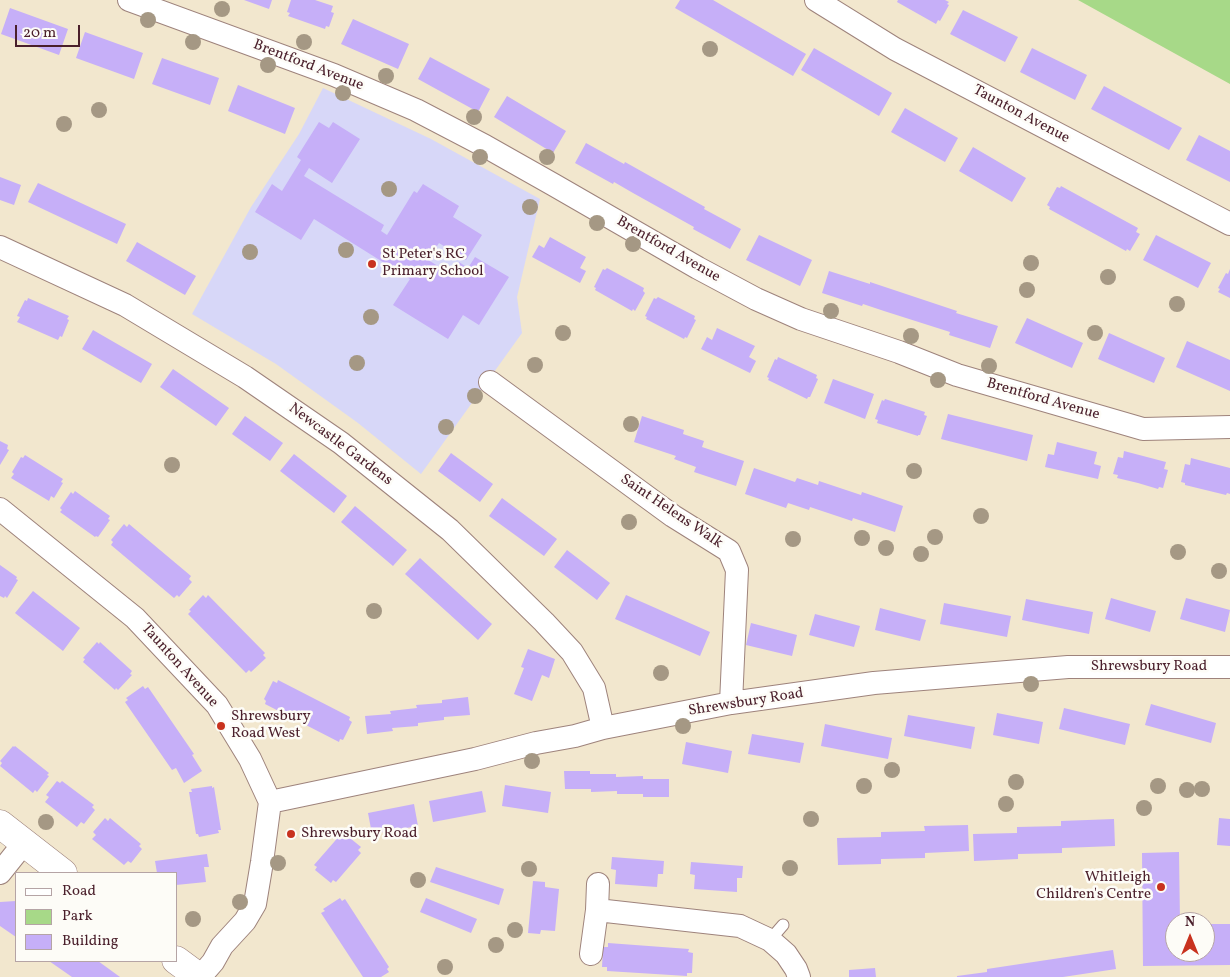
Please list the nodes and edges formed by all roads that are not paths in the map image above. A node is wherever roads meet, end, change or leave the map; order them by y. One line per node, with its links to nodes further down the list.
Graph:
1 (129, 0): 6 (street, Brentford Avenue)
2 (816, 0): 3 (street, Taunton Avenue)
3 (1230, 224)
4 (0, 247): 10 (street, Newcastle Gardens)
5 (490, 382): 9 (street, Saint Helens Walk)
6 (1230, 427)
7 (0, 509): 11 (street, Taunton Avenue)
8 (1230, 667): 9 (street, Shrewsbury Road)
9 (731, 703): 10 (street, Shrewsbury Road)
10 (603, 728): 11 (street, Shrewsbury Road)
11 (270, 802): 20 (street)
12 (0, 824): 13 (street)
13 (24, 843): 14 (street); 15 (street)
14 (62, 872)
15 (0, 873)
16 (598, 884): 17 (street)
17 (597, 910): 18 (street); 21 (street)
18 (591, 954)
19 (178, 961): 20 (street)
20 (200, 977)
21 (799, 977)

